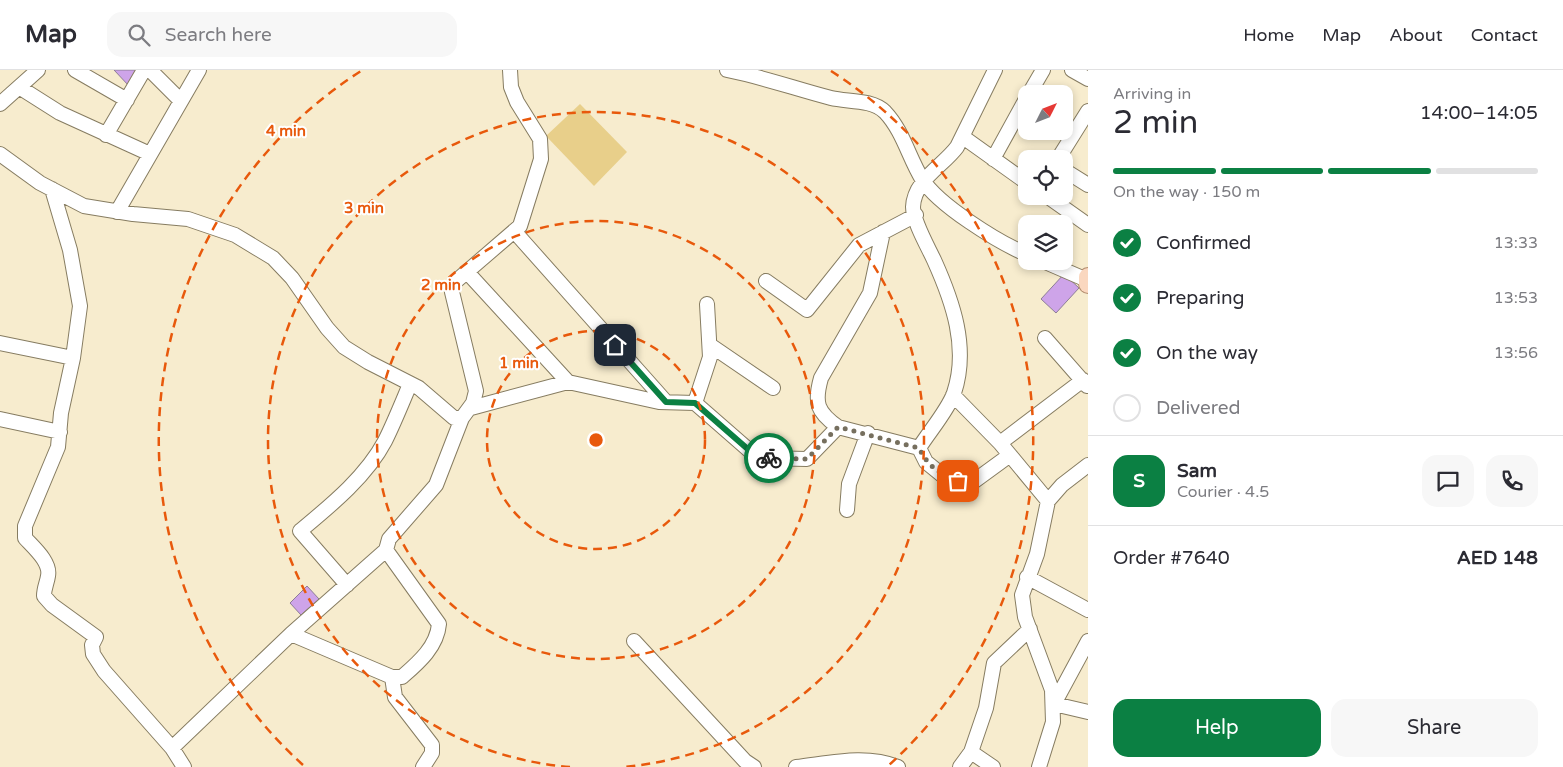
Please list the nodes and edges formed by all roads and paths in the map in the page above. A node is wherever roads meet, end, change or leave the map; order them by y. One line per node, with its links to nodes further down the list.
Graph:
1 (75, 70): 14 (street)
2 (144, 70): 14 (street)
3 (150, 70): 15 (street)
4 (199, 70): 15 (street)
5 (510, 70): 34 (street)
6 (729, 70): 27 (street)
7 (995, 70): 20 (street)
8 (1042, 70): 12 (street)
9 (1072, 70): 11 (street)
10 (35, 71): 13 (street)
11 (1088, 79)
12 (1034, 85)
13 (19, 87): 16 (street); 19 (street)
14 (127, 100): 19 (street)
15 (180, 100): 23 (street)
16 (0, 104)
17 (1088, 111): 21 (street)
18 (1018, 114): 24 (street)
19 (106, 135): 23 (street)
20 (963, 137): 24 (street); 27 (street)
21 (1064, 150)
22 (0, 154): 29 (street)
23 (150, 154): 31 (street)
24 (993, 159): 25 (street)
25 (1018, 176)
26 (1073, 176): 28 (street)
27 (922, 180): 32 (street); 36 (street)
28 (1088, 185)
29 (52, 189): 31 (street); 45 (street)
30 (1060, 205): 33 (street)
31 (117, 212): 47 (street)
32 (916, 215): 35 (street); 50 (street)
33 (1088, 225)
34 (514, 231): 38 (street); 51 (street)
35 (883, 232): 40 (street); 55 (street)
36 (1018, 251)
37 (1064, 270): 39 (street)
38 (468, 272): 46 (street); 53 (street)
39 (1088, 280)
40 (766, 281)
41 (707, 304): 44 (street)
42 (1044, 338): 48 (street)
43 (0, 343): 45 (street)
44 (710, 345): 49 (street); 52 (street)
45 (72, 358): 56 (street)
46 (568, 382): 51 (street); 53 (street)
47 (410, 384): 53 (street); 66 (street)
48 (1086, 384): 58 (street)
49 (774, 388)
50 (953, 395): 58 (street); 59 (street)
51 (666, 402): 52 (street)
52 (695, 403): 55 (street)
53 (466, 413): 64 (street)
54 (0, 419): 56 (street)
55 (838, 427): 57 (street)
56 (60, 432): 75 (street)
57 (868, 433): 59 (street); 63 (street)
58 (1000, 443): 60 (street)
59 (919, 448): 60 (street)
60 (1010, 455): 62 (street)
61 (1088, 465): 62 (street)
62 (1048, 501): 65 (street)
63 (847, 510)
64 (386, 550): 66 (street); 72 (street)
65 (1027, 577): 67 (street); 68 (street)
66 (347, 585): 69 (street)
67 (1088, 610)
68 (1030, 629): 73 (street); 76 (street)
69 (291, 634): 72 (street); 75 (street)
70 (1088, 641): 73 (street)
71 (634, 642): 80 (street)
72 (392, 677): 79 (street)
73 (1054, 704): 74 (street); 85 (street)
74 (1088, 712)
75 (172, 748): 78 (street)
76 (971, 752): 83 (street); 84 (street)
77 (851, 763): 81 (street); 82 (street)
78 (184, 767)
79 (423, 767)
80 (754, 767)
81 (796, 767)
82 (898, 767)
83 (960, 767)
84 (993, 767)
85 (1039, 767)

